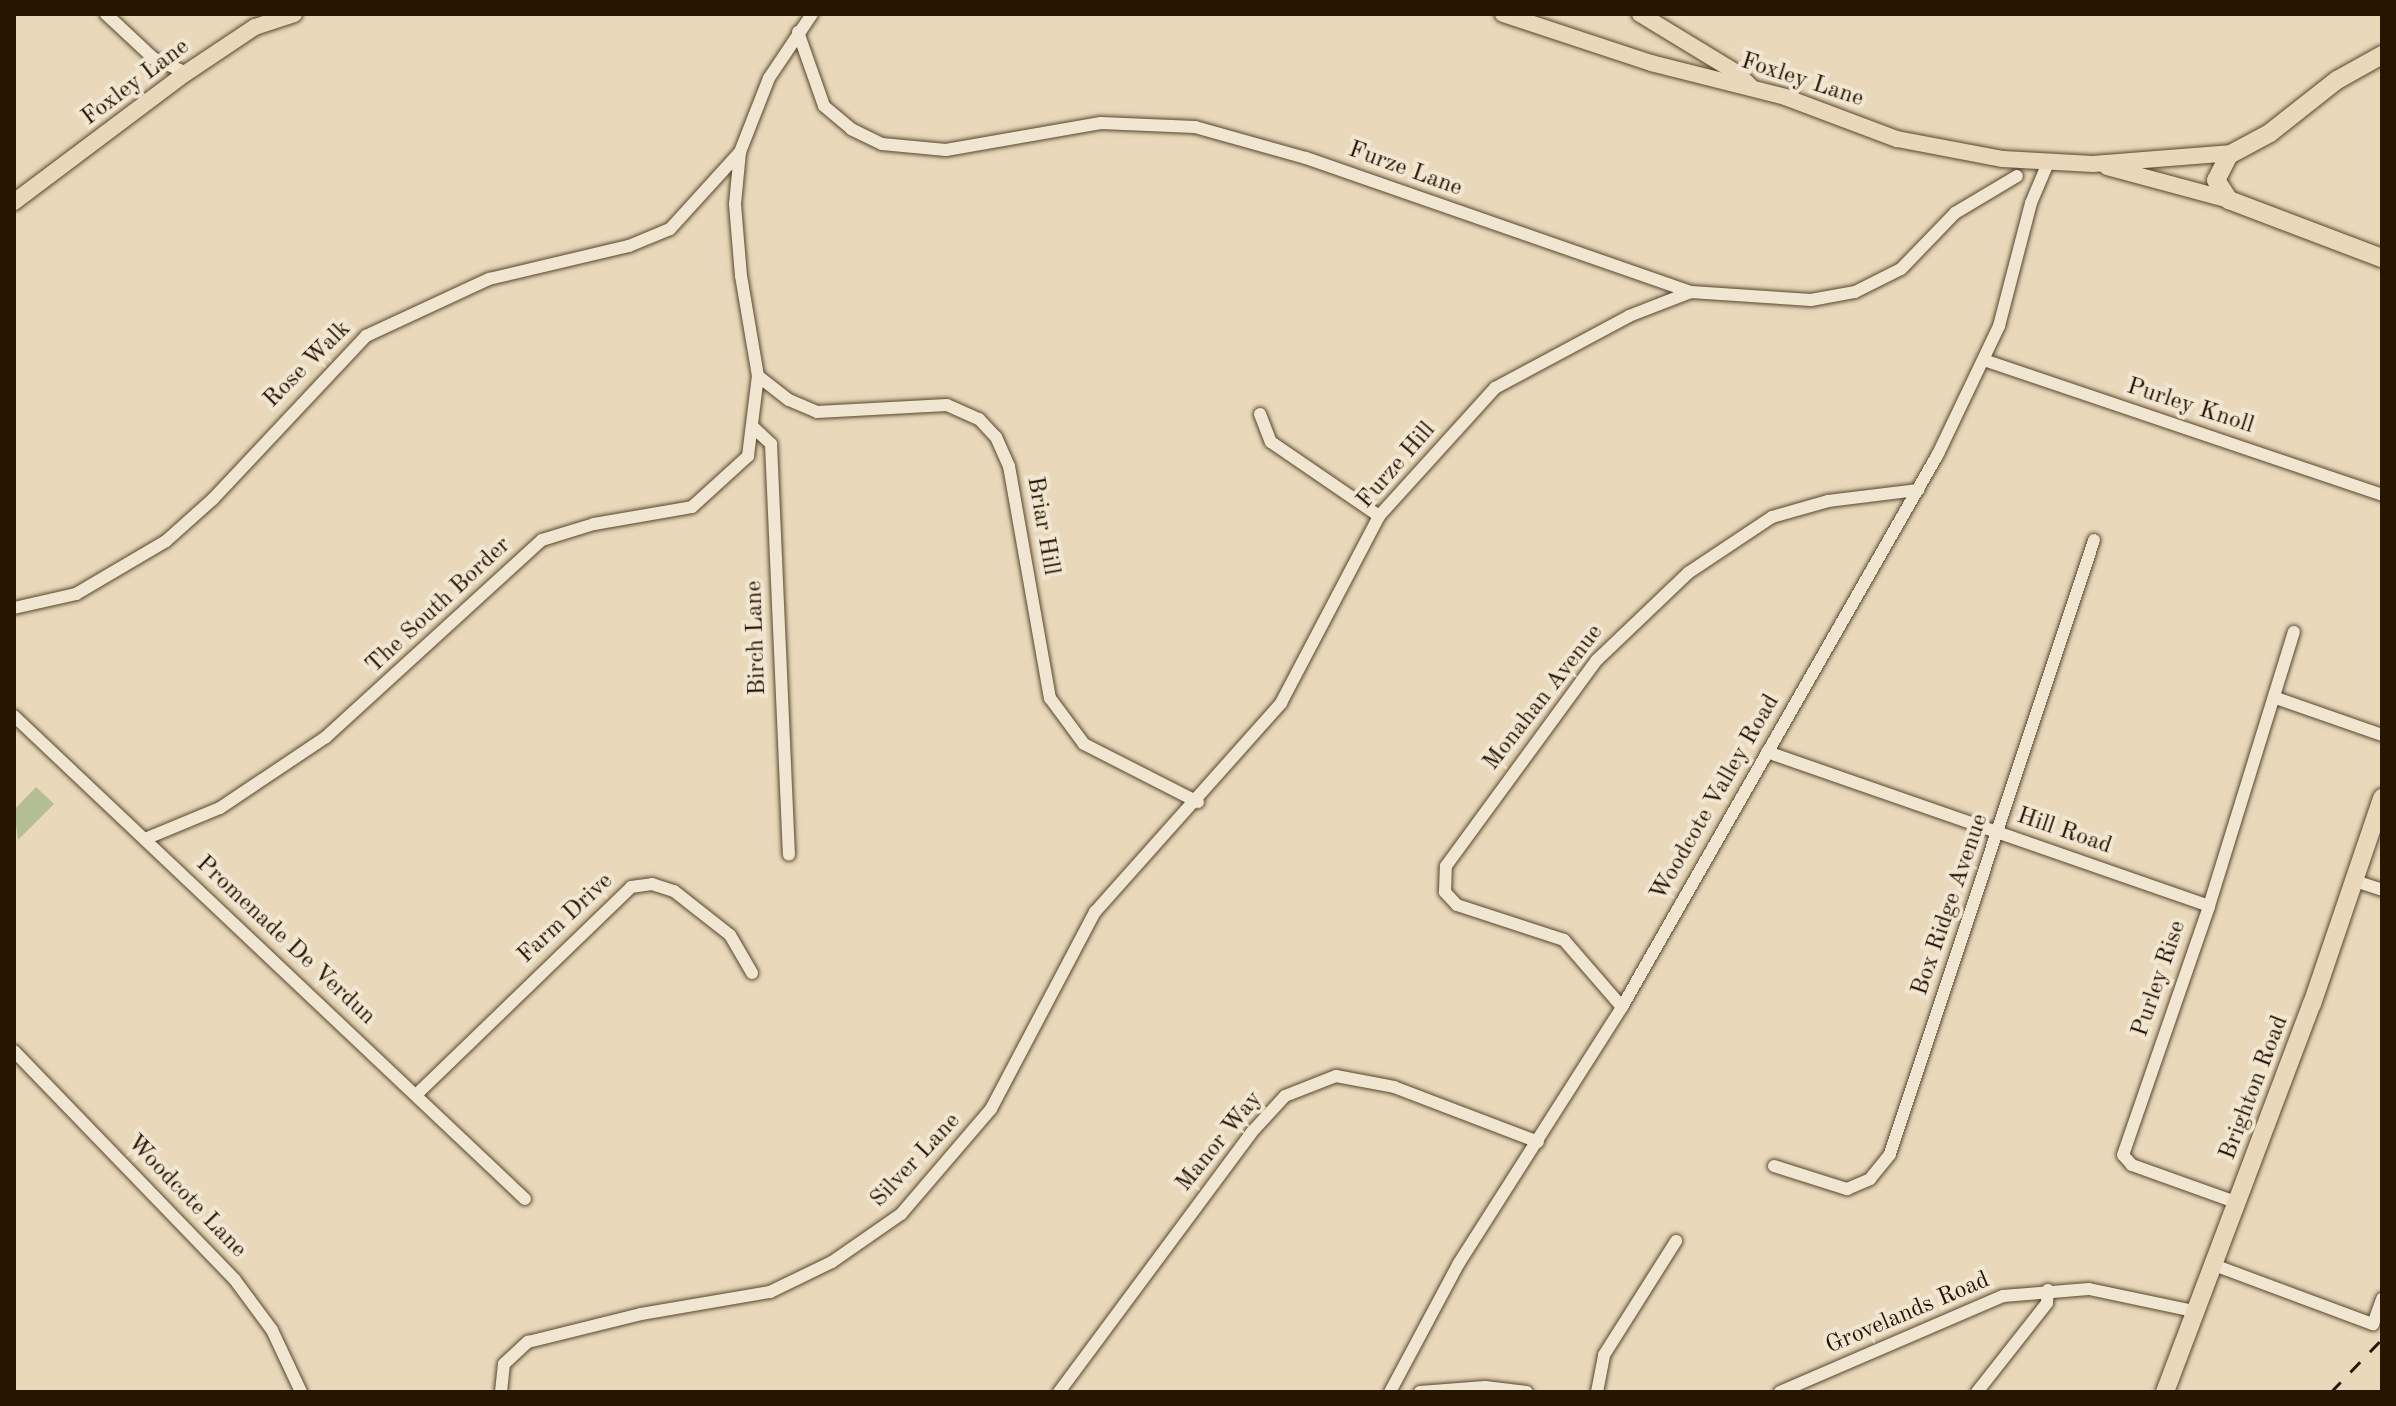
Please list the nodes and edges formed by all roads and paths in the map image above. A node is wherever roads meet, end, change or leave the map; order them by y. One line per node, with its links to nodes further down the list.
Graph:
1 (106, 14): 8 (street)
2 (294, 14): 8 (main road, Foxley Lane)
3 (812, 14): 6 (street, The South Border)
4 (1503, 14): 9 (main road, Foxley Lane)
5 (1640, 14): 9 (main road)
6 (798, 32): 10 (street, The South Border); 20 (street, Furze Lane)
7 (2380, 57): 11 (highway)
8 (186, 73): 17 (main road, Foxley Lane)
9 (1752, 88): 12 (main road, Foxley Lane)
10 (740, 152): 22 (street, The South Border); 29 (street, Rose Walk)
11 (2233, 153): 14 (main road); 16 (highway)
12 (2003, 159): 13 (main road, Foxley Lane); 15 (street)
13 (2048, 163): 14 (main road, Foxley Lane); 18 (street, Woodcote Valley Road)
14 (2093, 164): 16 (main road)
15 (2017, 176): 18 (street); 20 (street, Furze Lane)
16 (2229, 200): 19 (highway)
17 (14, 202)
18 (2031, 203): 21 (street, Woodcote Valley Road)
19 (2382, 258)
20 (1691, 292): 27 (street, Furze Hill)
21 (1984, 360): 25 (street, Woodcote Valley Road); 26 (street, Purley Knoll)
22 (758, 376): 24 (street, The South Border); 36 (street, Briar Hill)
23 (1260, 414): 27 (street)
24 (753, 427): 38 (street, The South Border); 39 (street, Birch Lane)
25 (1918, 490): 34 (street, Woodcote Valley Road); 44 (street, Monahan Avenue)
26 (2382, 495)
27 (1379, 516): 36 (street, Furze Hill)
28 (2094, 540): 37 (street, Box Ridge Avenue)
29 (14, 608)
30 (2294, 632): 31 (street, Purley Rise)
31 (2276, 698): 33 (street); 42 (street, Purley Rise)
32 (14, 716): 38 (street, Promenade De Verdun)
33 (2382, 735)
34 (1767, 752): 37 (street, Hill Road); 44 (street, Woodcote Valley Road)
35 (2382, 798): 40 (highway, Brighton Road)
36 (1198, 802): 58 (street, Silver Lane)
37 (1999, 833): 42 (street, Hill Road); 48 (street, Box Ridge Avenue)
38 (145, 839): 46 (street, Promenade De Verdun)
39 (789, 855)
40 (2355, 881): 41 (street); 50 (highway, Brighton Road)
41 (2382, 890)
42 (2209, 906): 50 (street, Purley Rise)
43 (752, 973): 46 (street, Farm Drive)
44 (1622, 1007): 47 (street, Woodcote Valley Road)
45 (14, 1051): 57 (street, Woodcote Lane)
46 (417, 1094): 49 (street, Promenade De Verdun)
47 (1538, 1142): 56 (street, Woodcote Valley Road); 59 (street, Manor Way)
48 (1774, 1166)
49 (525, 1199)
50 (2238, 1203): 52 (highway, Brighton Road)
51 (1676, 1241): 63 (street)
52 (2214, 1265): 54 (street); 55 (highway, Brighton Road)
53 (2048, 1290): 55 (street, Grovelands Road); 64 (street, Grovelands Road); 65 (street)
54 (2382, 1299)
55 (2198, 1312): 66 (highway, Brighton Road)
56 (1393, 1389): 60 (street)
57 (301, 1392)
58 (501, 1392)
59 (1059, 1392)
60 (1413, 1392)
61 (1420, 1392): 62 (street)
62 (1527, 1392)
63 (1597, 1392)
64 (1780, 1392)
65 (1977, 1392)
66 (2165, 1392)

